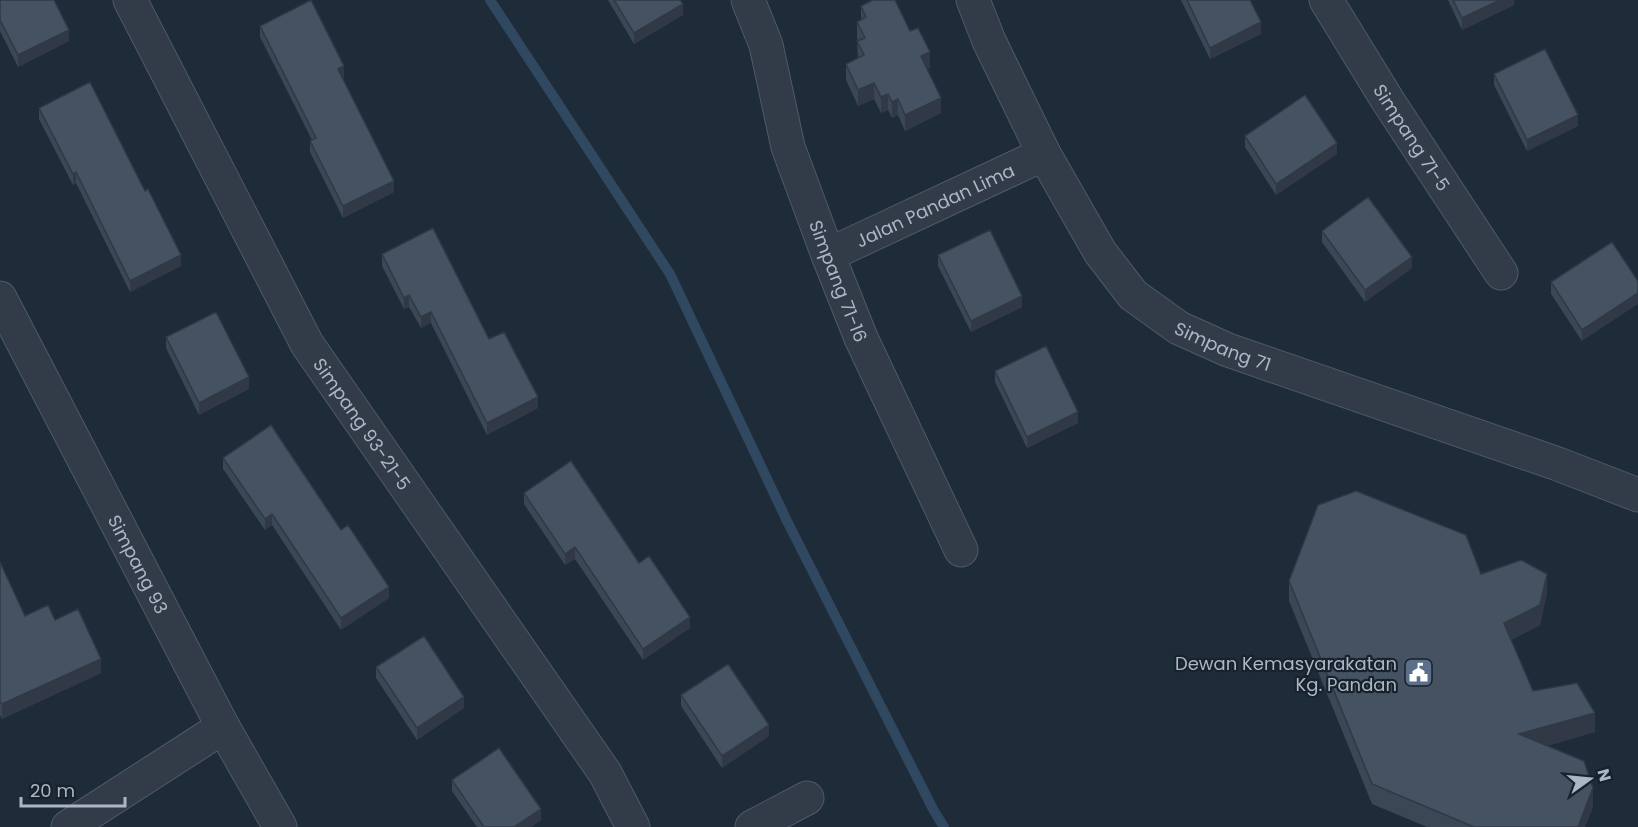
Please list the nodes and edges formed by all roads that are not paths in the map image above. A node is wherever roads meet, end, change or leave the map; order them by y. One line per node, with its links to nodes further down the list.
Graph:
1 (130, 0): 15 (street, Simpang 93-21-5)
2 (748, 0): 6 (street, Simpang 71-16)
3 (973, 0): 5 (street, Simpang 71)
4 (1326, 0): 7 (street, Simpang 71-5)
5 (1044, 154): 6 (street, Jalan Pandan Lima); 9 (street, Simpang 71)
6 (828, 255): 10 (street, Simpang 71-16)
7 (1501, 273)
8 (0, 298): 11 (street, Simpang 93)
9 (1638, 495)
10 (961, 550)
11 (223, 727): 13 (street); 14 (street, Simpang 93)
12 (807, 798): 16 (street)
13 (68, 827)
14 (280, 827)
15 (633, 827)
16 (752, 827)

